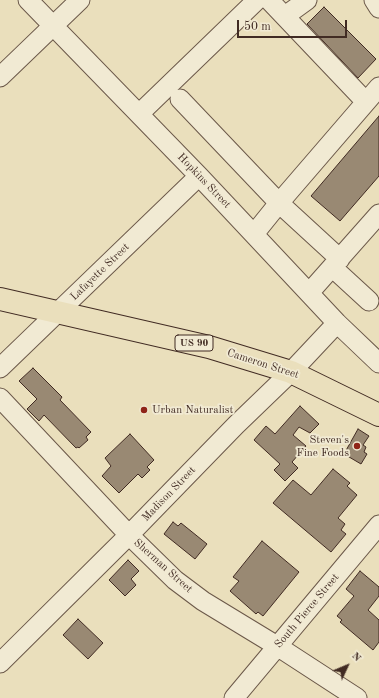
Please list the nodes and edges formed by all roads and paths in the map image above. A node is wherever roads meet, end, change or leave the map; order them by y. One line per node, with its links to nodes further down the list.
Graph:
1 (28, 0): 9 (street, Hopkins Street)
2 (80, 0): 9 (street)
3 (256, 0): 14 (street)
4 (270, 0): 8 (street)
5 (307, 0): 8 (street)
6 (374, 0): 7 (street)
7 (379, 8)
8 (285, 16): 13 (street)
9 (53, 26): 10 (street); 14 (street, Hopkins Street)
10 (0, 77)
11 (379, 87): 13 (street)
12 (180, 99): 16 (street)
13 (366, 102): 16 (street)
14 (139, 114): 15 (street, Hopkins Street)
15 (199, 176): 18 (street, Hopkins Street); 23 (street, Lafayette Street)
16 (279, 203): 18 (street); 19 (street)
17 (379, 214): 19 (street)
18 (254, 234): 20 (street, Hopkins Street)
19 (336, 263): 20 (street); 22 (street)
20 (309, 293): 24 (street, Hopkins Street)
21 (0, 299): 23 (main road, Cameron Street / US 90)
22 (369, 301)
23 (58, 313): 26 (street, Lafayette Street); 27 (main road, Cameron Street / US 90)
24 (337, 323): 25 (street, Hopkins Street); 27 (street, Madison Street)
25 (379, 363)
26 (0, 368)
27 (291, 372): 29 (main road, Cameron Street / US 90); 31 (street, Madison Street)
28 (0, 398): 31 (street, Sherman Street)
29 (379, 415)
30 (379, 524): 32 (street, South Pierce Street)
31 (129, 535): 32 (street, Sherman Street); 33 (street, Madison Street)
32 (278, 646): 34 (street, South Pierce Street); 35 (street, Sherman Street)
33 (0, 663)
34 (234, 698)
35 (357, 698)

